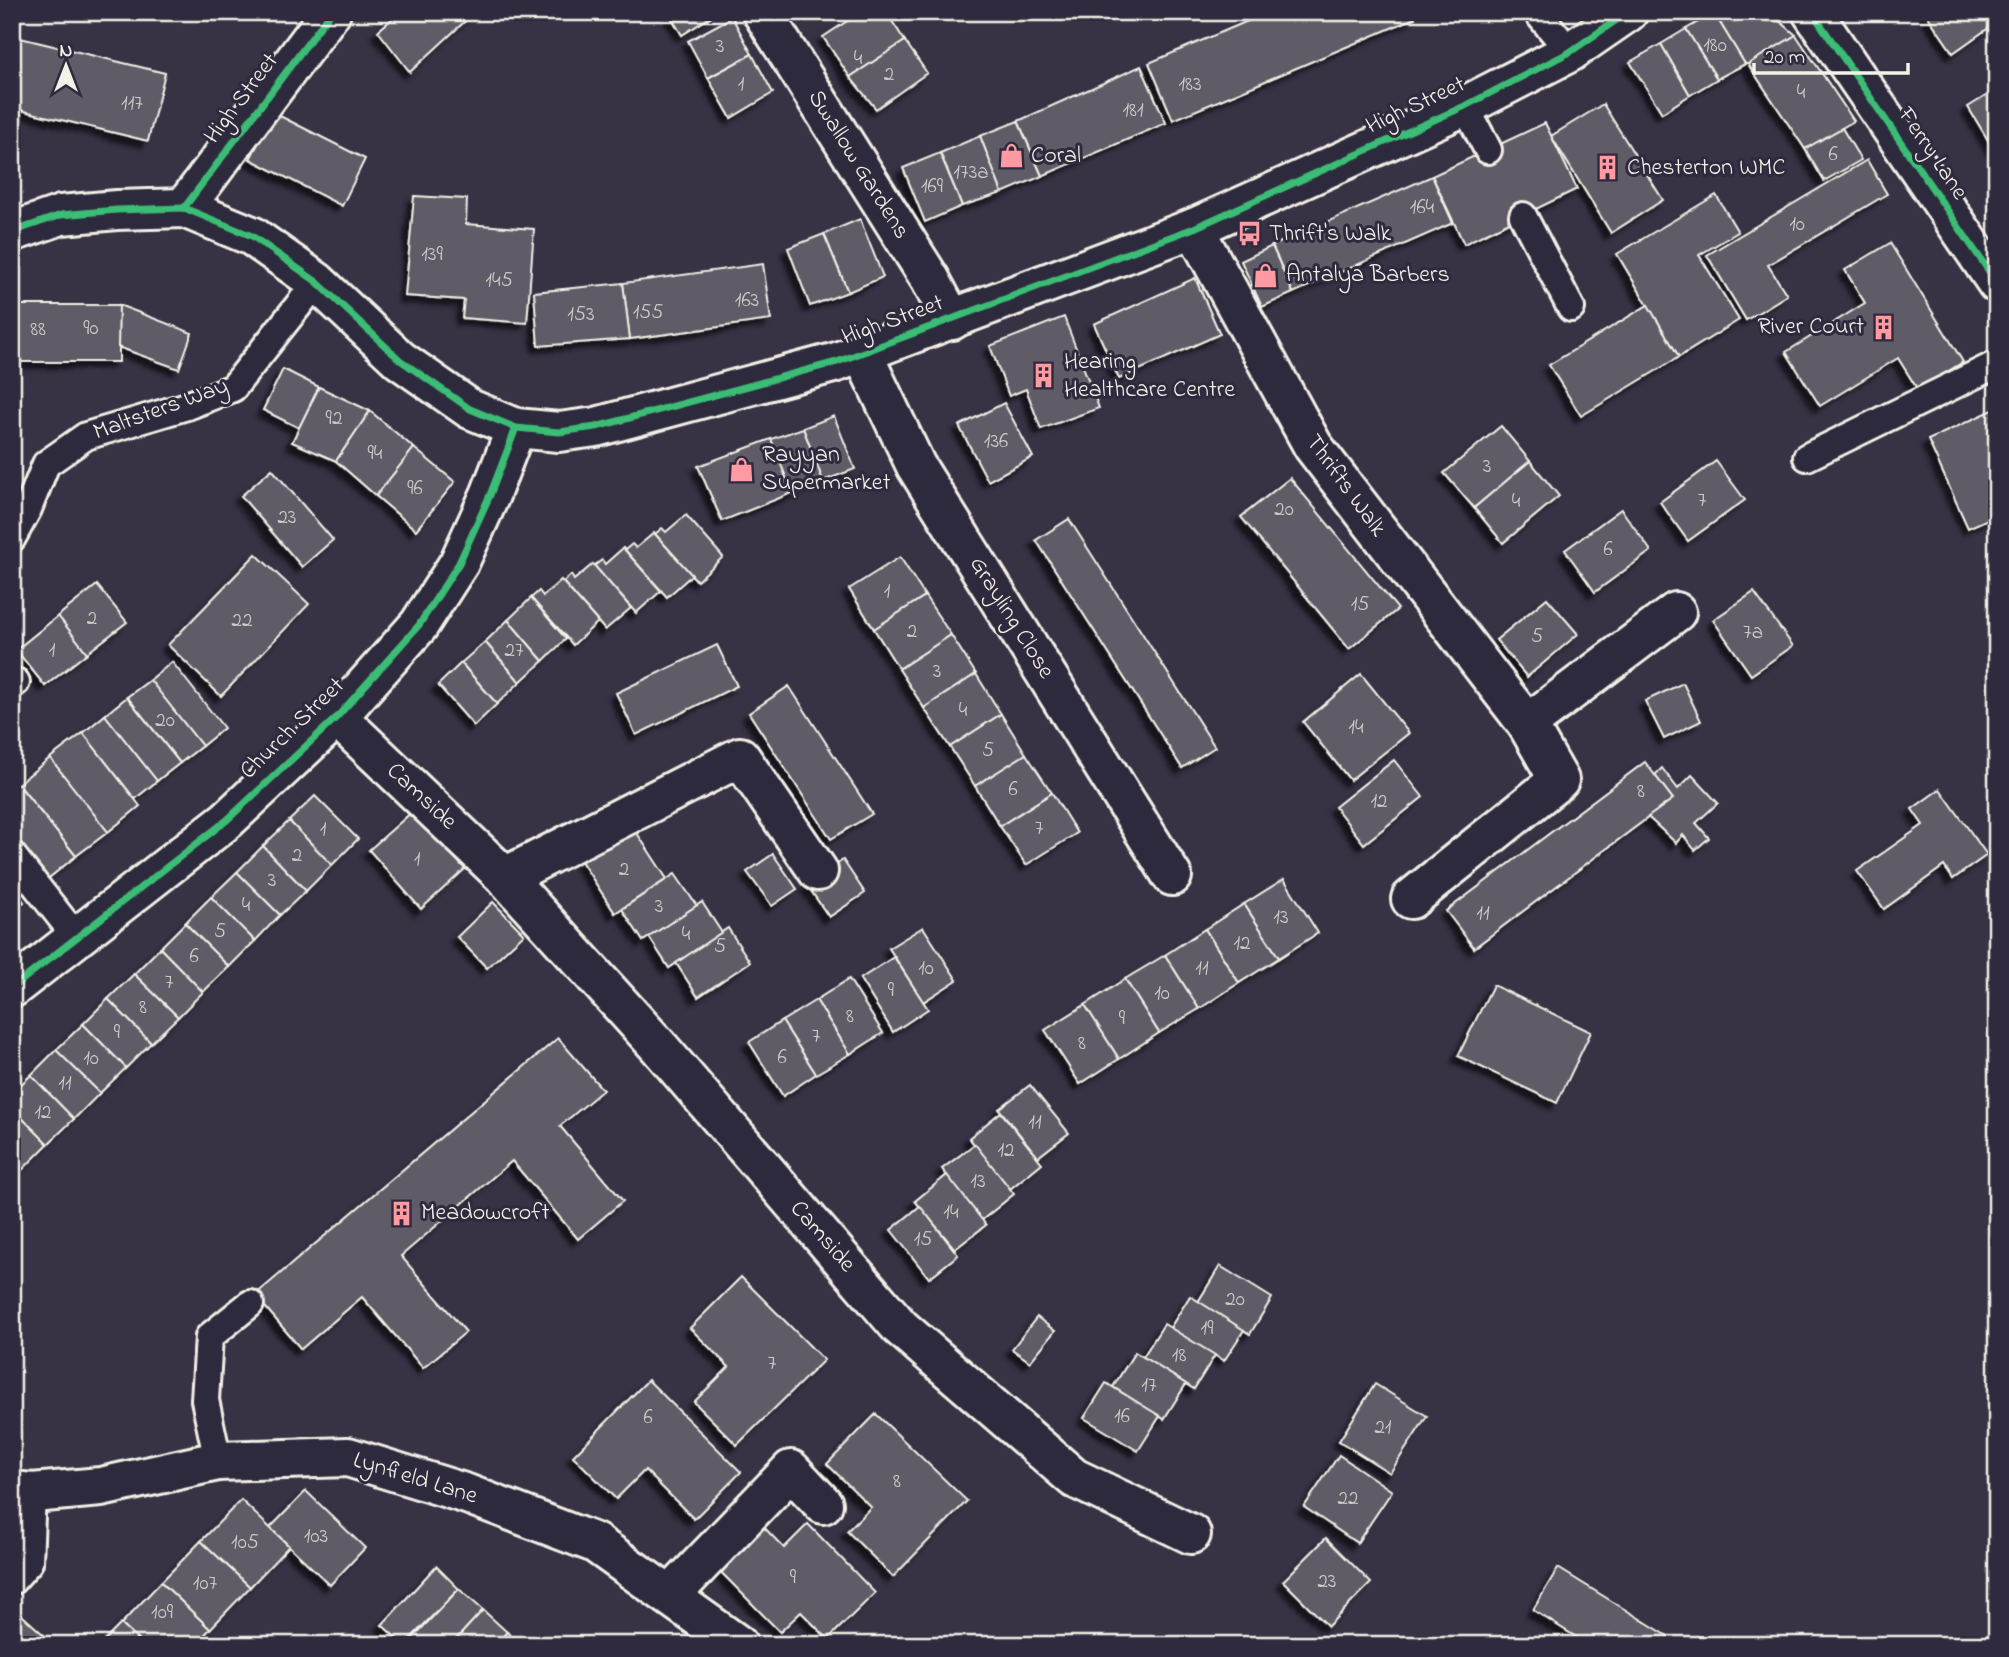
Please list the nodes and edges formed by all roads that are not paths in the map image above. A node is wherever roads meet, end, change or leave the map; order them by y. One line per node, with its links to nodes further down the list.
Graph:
1 (331, 12): 9 (street, High Street)
2 (762, 12): 16 (street, Swallow Gardens)
3 (1537, 12): 6 (lane)
4 (1628, 12): 6 (street, High Street)
5 (1812, 12): 14 (street, Ferry Lane)
6 (1570, 52): 7 (street, High Street)
7 (1465, 106): 8 (lane); 11 (street, High Street)
8 (1488, 150)
9 (184, 208): 12 (street, High Street); 13 (street, High Street)
10 (1522, 216): 15 (lane)
11 (1194, 228): 16 (street, High Street); 24 (street, Thrifts Walk)
12 (12, 232)
13 (317, 282): 19 (street, High Street); 21 (lane, Maltsters Way)
14 (1997, 283)
15 (1571, 308)
16 (952, 320): 17 (street, High Street)
17 (862, 353): 19 (street, High Street); 27 (street, Grayling Close)
18 (1997, 364): 20 (lane)
19 (516, 428): 23 (street, Church Street)
20 (1808, 457)
21 (12, 538)
22 (1676, 612): 24 (street)
23 (337, 717): 28 (street, Camside); 30 (street, Church Street)
24 (1527, 724): 29 (street, Thrifts Walk)
25 (12, 855): 30 (lane)
26 (818, 871): 28 (street)
27 (1172, 876)
28 (505, 877): 36 (street, Camside)
29 (1411, 899)
30 (77, 938): 31 (street, Church Street)
31 (12, 988)
32 (250, 1304): 33 (lane)
33 (218, 1461): 34 (street, Lynfield Lane); 38 (street, Lynfield Lane)
34 (22, 1492): 37 (lane)
35 (823, 1504): 38 (street)
36 (1191, 1534)
37 (12, 1581)
38 (670, 1596): 39 (street, Lynfield Lane)
39 (738, 1645)

